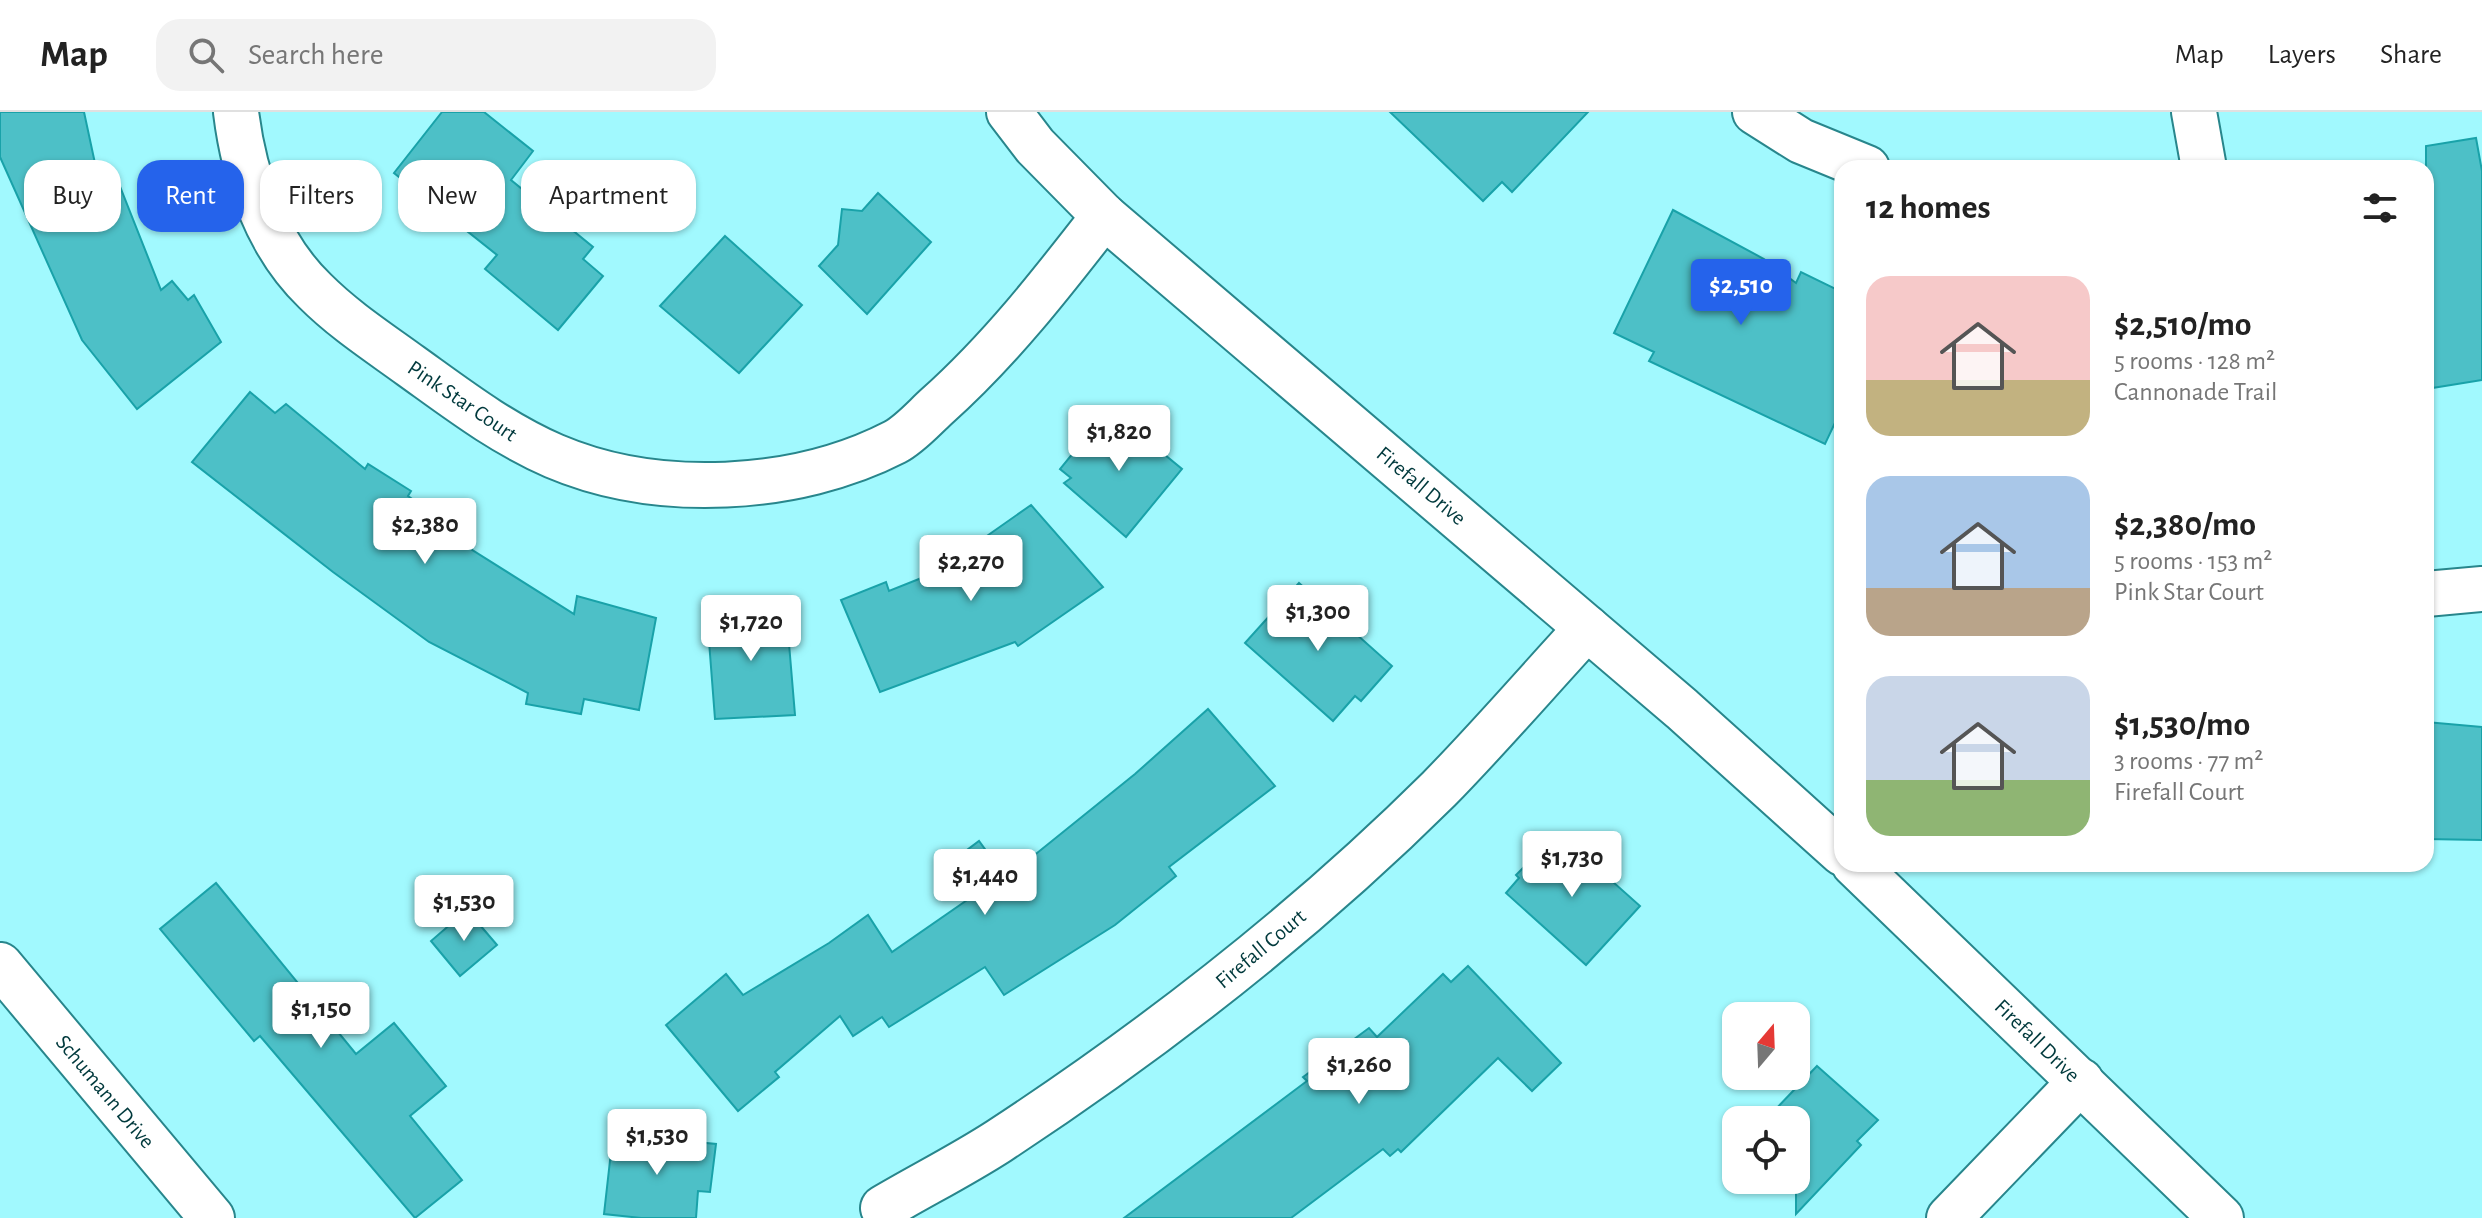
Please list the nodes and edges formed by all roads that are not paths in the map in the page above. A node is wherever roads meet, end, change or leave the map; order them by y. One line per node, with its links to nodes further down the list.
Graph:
1 (236, 112): 7 (street, Pink Star Court)
2 (1009, 112): 7 (street, Firefall Drive)
3 (1755, 112): 5 (street)
4 (2194, 112): 6 (street)
5 (1847, 160)
6 (2203, 160)
7 (1104, 216): 10 (street, Firefall Drive)
8 (2482, 589): 9 (street)
9 (2434, 593)
10 (1587, 628): 11 (street, Firefall Drive); 15 (street, Firefall Court)
11 (1834, 846)
12 (1862, 872): 14 (street, Firefall Drive)
13 (0, 965): 16 (street, Schumann Drive)
14 (2081, 1081): 17 (street); 18 (street, Firefall Drive)
15 (883, 1208)
16 (212, 1218)
17 (1949, 1218)
18 (2221, 1218)

